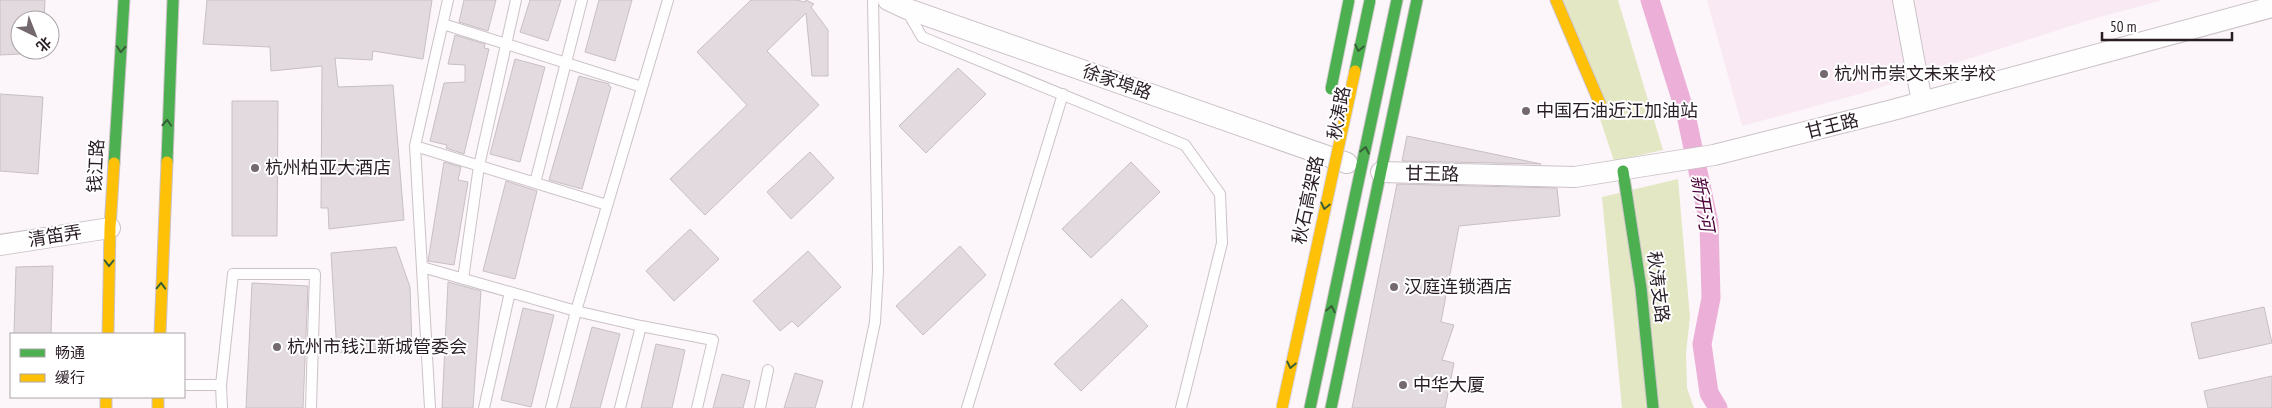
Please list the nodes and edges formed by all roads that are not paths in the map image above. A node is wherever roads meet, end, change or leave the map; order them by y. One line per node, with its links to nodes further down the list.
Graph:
1 (124, 0): 37 (main road, 钱江路, one-way to 37)
2 (173, 0): 46 (main road, one-way to 2)
3 (448, 0): 19 (lane)
4 (516, 0): 21 (lane)
5 (582, 0): 22 (lane)
6 (668, 0): 23 (lane)
7 (873, 0): 58 (lane)
8 (1349, 0): 25 (main road, bridge)
9 (1370, 0): 62 (main road, 秋石高架路, one-way to 62, bridge)
10 (1379, 0): 30 (main road, 秋涛路)
11 (1398, 0): 64 (main road, one-way to 11)
12 (1411, 0): 65 (main road)
13 (1417, 0): 20 (main road)
14 (1423, 0): 20 (main road)
15 (1556, 0): 27 (main road)
16 (1903, 0): 26 (street)
17 (896, 4): 24 (lane); 30 (street, 徐家埠路)
18 (2272, 7): 26 (street, 甘王路)
19 (443, 24): 21 (lane); 29 (lane)
20 (1410, 35): 34 (main road)
21 (505, 44): 22 (lane); 31 (lane)
22 (565, 62): 23 (lane); 35 (lane)
23 (642, 86): 36 (lane)
24 (1063, 94): 59 (lane); 60 (lane)
25 (1330, 98)
26 (1922, 102): 33 (street, 甘王路)
27 (1601, 106)
28 (1322, 137): 32 (main road)
29 (415, 146): 31 (lane); 39 (lane)
30 (1346, 163): 63 (main road, 秋涛路)
31 (479, 166): 35 (lane); 40 (lane)
32 (1316, 166)
33 (1623, 171): 34 (street, 甘王路); 67 (main road, 秋涛支路)
34 (1381, 172): 66 (main road)
35 (535, 183): 36 (lane)
36 (607, 205): 43 (lane)
37 (110, 228): 38 (street, 清笛弄); 45 (main road, 钱江路, one-way to 45)
38 (0, 245)
39 (422, 267): 40 (lane); 52 (lane)
40 (463, 279): 41 (lane)
41 (510, 292): 43 (lane); 53 (lane)
42 (1294, 297): 61 (main road)
43 (576, 311): 44 (lane); 54 (lane)
44 (641, 326): 55 (lane); 56 (lane)
45 (108, 333)
46 (160, 333)
47 (768, 370): 57 (lane)
48 (185, 385): 49 (lane)
49 (221, 385): 50 (lane); 51 (lane)
50 (222, 408)
51 (311, 408)
52 (430, 408)
53 (486, 408)
54 (551, 408)
55 (620, 408)
56 (697, 408)
57 (760, 408)
58 (857, 408)
59 (967, 408)
60 (1181, 408)
61 (1272, 408)
62 (1282, 408)
63 (1294, 408)
64 (1310, 408)
65 (1325, 408)
66 (1331, 408)
67 (1653, 408)

